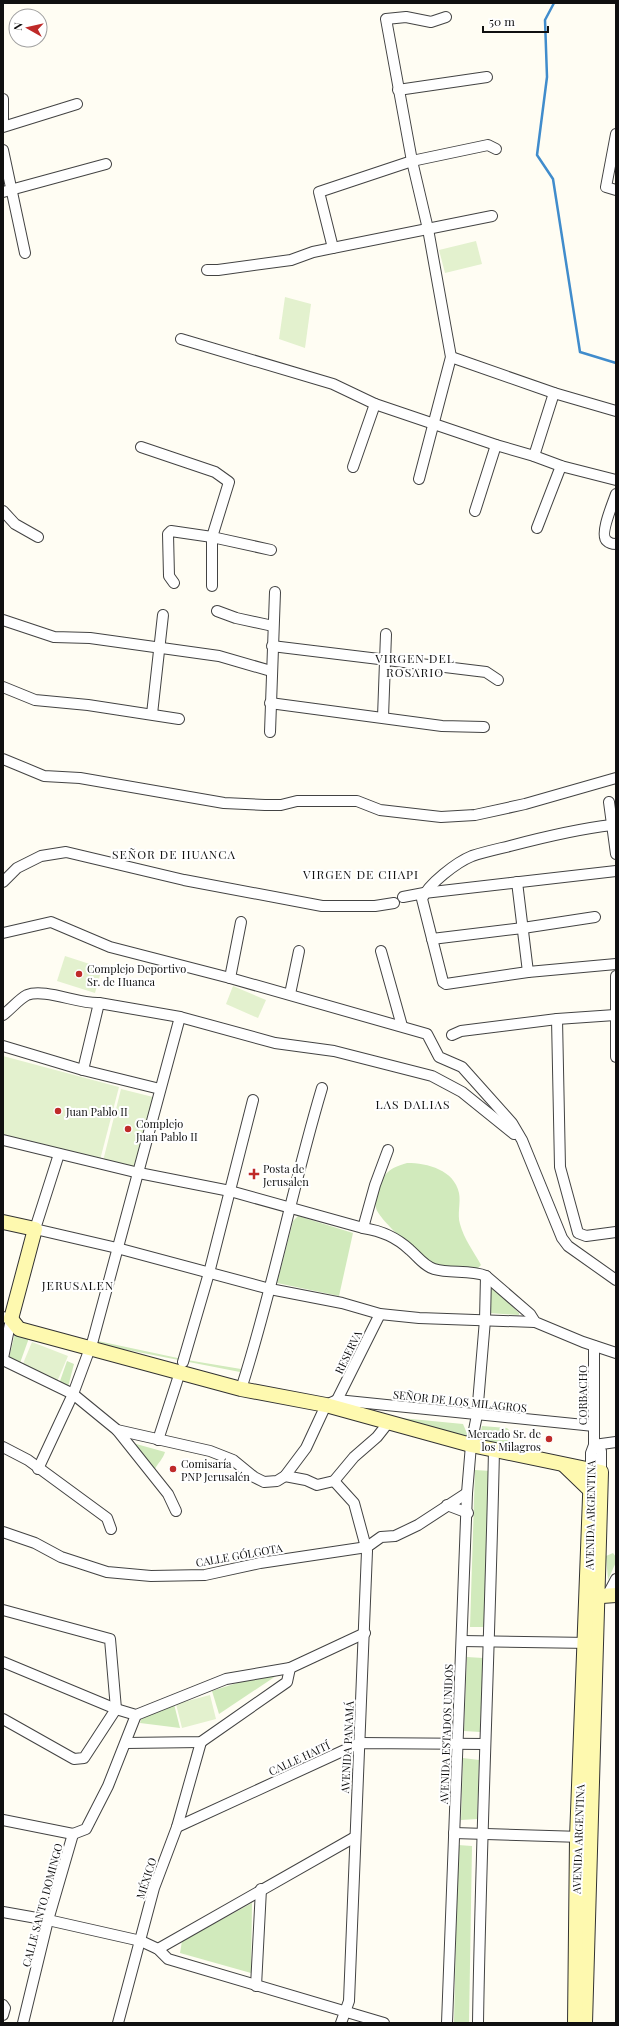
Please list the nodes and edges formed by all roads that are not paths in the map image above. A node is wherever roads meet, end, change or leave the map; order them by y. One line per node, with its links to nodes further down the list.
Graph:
1 (446, 17): 3 (street)
2 (487, 77): 3 (street)
3 (398, 90): 11 (street)
4 (3, 99): 6 (street)
5 (77, 104): 7 (street)
6 (3, 121)
7 (3, 127)
8 (616, 134): 13 (street)
9 (496, 149): 11 (street)
10 (3, 150): 14 (street)
11 (412, 161): 16 (street); 17 (street)
12 (106, 164): 14 (street)
13 (616, 190)
14 (7, 192): 18 (street)
15 (492, 216): 16 (street)
16 (428, 229): 17 (street); 21 (street)
17 (333, 248): 19 (street)
18 (25, 253)
19 (207, 270)
20 (181, 339): 23 (street)
21 (451, 357): 22 (street); 25 (street)
22 (554, 394): 24 (street); 28 (street)
23 (375, 404): 25 (street); 30 (street)
24 (616, 411)
25 (434, 425): 26 (street); 31 (street)
26 (496, 445): 28 (street); 35 (street)
27 (140, 447): 38 (street)
28 (534, 456): 29 (street)
29 (561, 466): 32 (street); 36 (street)
30 (354, 467)
31 (418, 479)
32 (616, 480)
33 (616, 494): 39 (street)
34 (3, 511): 37 (street)
35 (475, 511)
36 (537, 528)
37 (38, 537)
38 (212, 537): 40 (street); 41 (street); 42 (street)
39 (616, 544)
40 (271, 550)
41 (174, 583)
42 (212, 586)
43 (275, 592): 47 (street)
44 (217, 611): 47 (street)
45 (163, 615): 50 (street)
46 (3, 620): 50 (street)
47 (273, 626): 49 (street)
48 (386, 634): 51 (street)
49 (272, 646): 51 (street); 52 (street)
50 (158, 648): 52 (street); 56 (street)
51 (386, 660): 53 (street); 57 (street)
52 (271, 671): 55 (street)
53 (498, 680)
54 (3, 687): 56 (street)
55 (270, 703): 57 (street); 60 (street)
56 (152, 714): 58 (street)
57 (383, 717): 59 (street)
58 (179, 719)
59 (484, 727)
60 (270, 732)
61 (3, 759): 62 (street)
62 (616, 778)
63 (609, 802): 64 (street)
64 (612, 825): 65 (street); 69 (street)
65 (616, 854)
66 (616, 871): 68 (street)
67 (3, 882): 69 (street)
68 (517, 882): 69 (street); 72 (street)
69 (424, 893): 74 (street)
70 (595, 917): 72 (street)
71 (240, 922): 80 (street)
72 (523, 928): 74 (street); 78 (street)
73 (3, 933): 80 (street)
74 (432, 939): 78 (street)
75 (299, 951): 81 (street)
76 (381, 951): 87 (street)
77 (616, 964): 78 (street)
78 (528, 972)
79 (616, 976): 84 (street)
80 (230, 978): 81 (street)
81 (290, 994): 87 (street)
82 (99, 1003): 83 (street); 85 (street); 91 (street)
83 (3, 1015)
84 (615, 1015): 86 (street); 90 (street)
85 (180, 1017): 93 (street); 96 (street)
86 (557, 1019): 88 (street); 105 (street)
87 (402, 1026): 96 (street)
88 (452, 1035)
89 (3, 1046): 91 (street)
90 (616, 1057)
91 (83, 1070): 93 (street)
92 (322, 1088): 101 (street)
93 (160, 1089): 99 (street)
94 (253, 1100): 100 (street)
95 (3, 1140): 98 (street)
96 (522, 1140): 109 (street)
97 (388, 1150): 103 (street)
98 (58, 1154): 99 (street); 104 (street)
99 (139, 1173): 100 (street); 106 (street)
100 (230, 1191): 101 (street); 107 (street)
101 (290, 1207): 103 (street); 110 (street)
102 (3, 1222): 104 (street)
103 (363, 1228): 108 (street)
104 (35, 1229): 106 (street); 112 (street)
105 (616, 1232)
106 (117, 1248): 107 (street); 115 (street)
107 (209, 1273): 110 (street); 119 (street)
108 (486, 1276): 113 (street, AVENIDA ESTADOS UNIDOS); 114 (street)
109 (616, 1280)
110 (270, 1289): 111 (street); 120 (street)
111 (380, 1314): 113 (street); 122 (street, RESERVA)
112 (7, 1318): 115 (street); 118 (street)
113 (485, 1320): 114 (street); 123 (street, AVENIDA ESTADOS UNIDOS)
114 (535, 1322): 116 (street)
115 (91, 1344): 119 (street); 121 (street)
116 (594, 1346): 117 (street); 125 (street, CORBACHO)
117 (616, 1353)
118 (3, 1359): 121 (street)
119 (181, 1367): 120 (street); 127 (street)
120 (242, 1384): 122 (street)
121 (73, 1394): 126 (street); 134 (street)
122 (331, 1403): 123 (street, SEÑOR DE LOS MILAGROS); 124 (street); 136 (street, RESERVA)
123 (477, 1415): 125 (street, SEÑOR DE LOS MILAGROS); 130 (street, AVENIDA ESTADOS UNIDOS)
124 (388, 1423): 130 (street); 137 (street)
125 (594, 1426): 129 (street, CORBACHO)
126 (117, 1430): 127 (street); 141 (street)
127 (158, 1440): 136 (street)
128 (616, 1442): 129 (street)
129 (594, 1445): 135 (street, AVENIDA ARGENTINA)
130 (471, 1446): 132 (street); 139 (street, AVENIDA ESTADOS UNIDOS)
131 (3, 1447): 134 (street)
132 (494, 1450): 133 (street); 150 (street)
133 (564, 1464): 135 (street); 138 (street)
134 (38, 1469): 143 (street)
135 (596, 1471): 138 (street, AVENIDA ARGENTINA)
136 (285, 1476): 137 (street)
137 (334, 1481): 145 (street, AVENIDA PANAMÁ)
138 (596, 1491): 147 (street, AVENIDA ARGENTINA)
139 (467, 1493): 140 (street); 142 (street, AVENIDA ESTADOS UNIDOS)
140 (447, 1506): 142 (street); 145 (street)
141 (176, 1511)
142 (468, 1512): 151 (street, AVENIDA ESTADOS UNIDOS)
143 (111, 1529)
144 (3, 1532): 145 (street, CALLE GÓLGOTA)
145 (367, 1547): 149 (street, AVENIDA PANAMÁ)
146 (616, 1579): 147 (street)
147 (602, 1596): 152 (street, AVENIDA ARGENTINA)
148 (3, 1610): 155 (street)
149 (365, 1633): 154 (street); 160 (street, AVENIDA PANAMÁ)
150 (490, 1641): 151 (street); 152 (street); 162 (street)
151 (462, 1642): 161 (street, AVENIDA ESTADOS UNIDOS)
152 (591, 1643): 169 (street, AVENIDA ARGENTINA)
153 (3, 1662): 155 (street)
154 (290, 1668): 156 (street); 159 (street)
155 (116, 1709): 156 (street); 157 (street)
156 (136, 1716): 158 (street, CALLE SANTO DOMINGO)
157 (3, 1719)
158 (126, 1742): 159 (street); 166 (street, CALLE SANTO DOMINGO)
159 (201, 1742): 164 (street, MÉXICO)
160 (360, 1743): 161 (street, CALLE HAITÍ); 164 (street, CALLE HAITÍ); 168 (street, AVENIDA PANAMÁ)
161 (458, 1744): 162 (street, CALLE HAITÍ); 165 (street, AVENIDA ESTADOS UNIDOS)
162 (485, 1744): 167 (street)
163 (3, 1820): 166 (street)
164 (178, 1827): 173 (street, MÉXICO)
165 (454, 1833): 167 (street); 184 (street, AVENIDA ESTADOS UNIDOS)
166 (73, 1834): 172 (street, CALLE SANTO DOMINGO)
167 (481, 1834): 169 (street); 185 (street)
168 (355, 1837): 170 (street); 178 (street, AVENIDA PANAMÁ)
169 (584, 1837): 175 (street, AVENIDA ARGENTINA)
170 (261, 1889): 174 (street); 176 (street)
171 (3, 1912): 172 (street)
172 (48, 1920): 173 (street); 180 (street, CALLE SANTO DOMINGO)
173 (141, 1941): 174 (street); 181 (street, MÉXICO)
174 (158, 1949): 176 (street)
175 (581, 1964): 186 (street, AVENIDA ARGENTINA); 187 (street, AVENIDA ARGENTINA)
176 (256, 1986): 178 (street)
177 (3, 2005): 179 (street)
178 (346, 2012): 182 (street, AVENIDA PANAMÁ); 183 (street)
179 (3, 2015)
180 (23, 2023)
181 (118, 2023)
182 (341, 2023)
183 (384, 2023)
184 (447, 2023)
185 (478, 2023)
186 (575, 2023)
187 (585, 2023)

